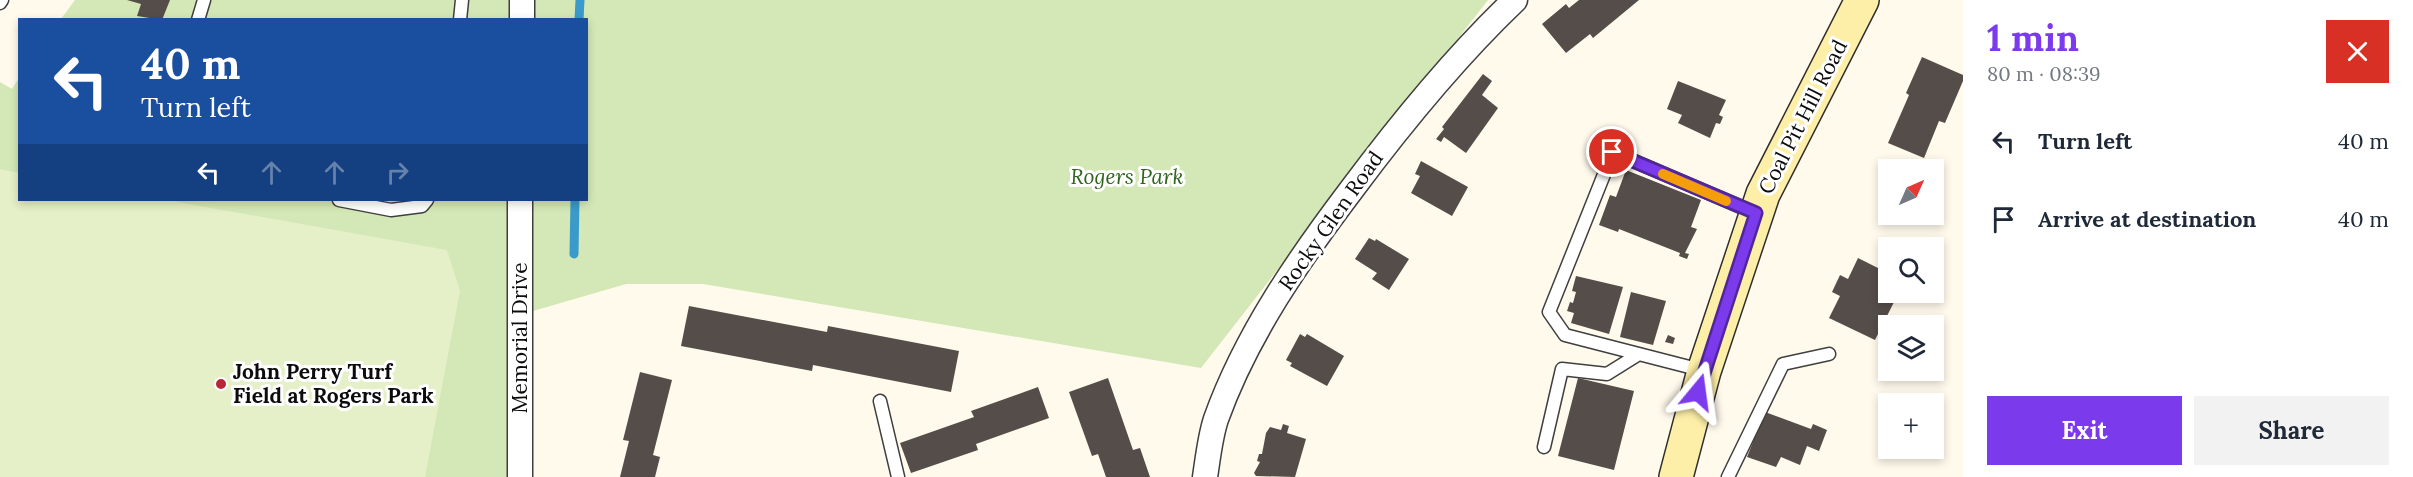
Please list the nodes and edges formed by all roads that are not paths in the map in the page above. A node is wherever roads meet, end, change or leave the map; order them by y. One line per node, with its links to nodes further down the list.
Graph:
1 (204, 0): 6 (lane)
2 (462, 0): 7 (lane)
3 (522, 0): 8 (street)
4 (1515, 0): 20 (street, Rocky Glen Road)
5 (1862, 0): 12 (street, Coal Pit Hill Road)
6 (199, 18)
7 (460, 18)
8 (522, 18)
9 (344, 201): 10 (lane)
10 (426, 201)
11 (520, 201): 18 (street, Memorial Drive)
12 (1756, 213): 13 (lane); 15 (street, Coal Pit Hill Road)
13 (1639, 354): 15 (lane); 17 (lane)
14 (1829, 354): 22 (lane)
15 (1704, 371): 21 (street, Coal Pit Hill Road)
16 (880, 401): 19 (lane)
17 (1544, 447)
18 (520, 477)
19 (898, 477)
20 (1205, 477)
21 (1676, 477)
22 (1728, 477)

